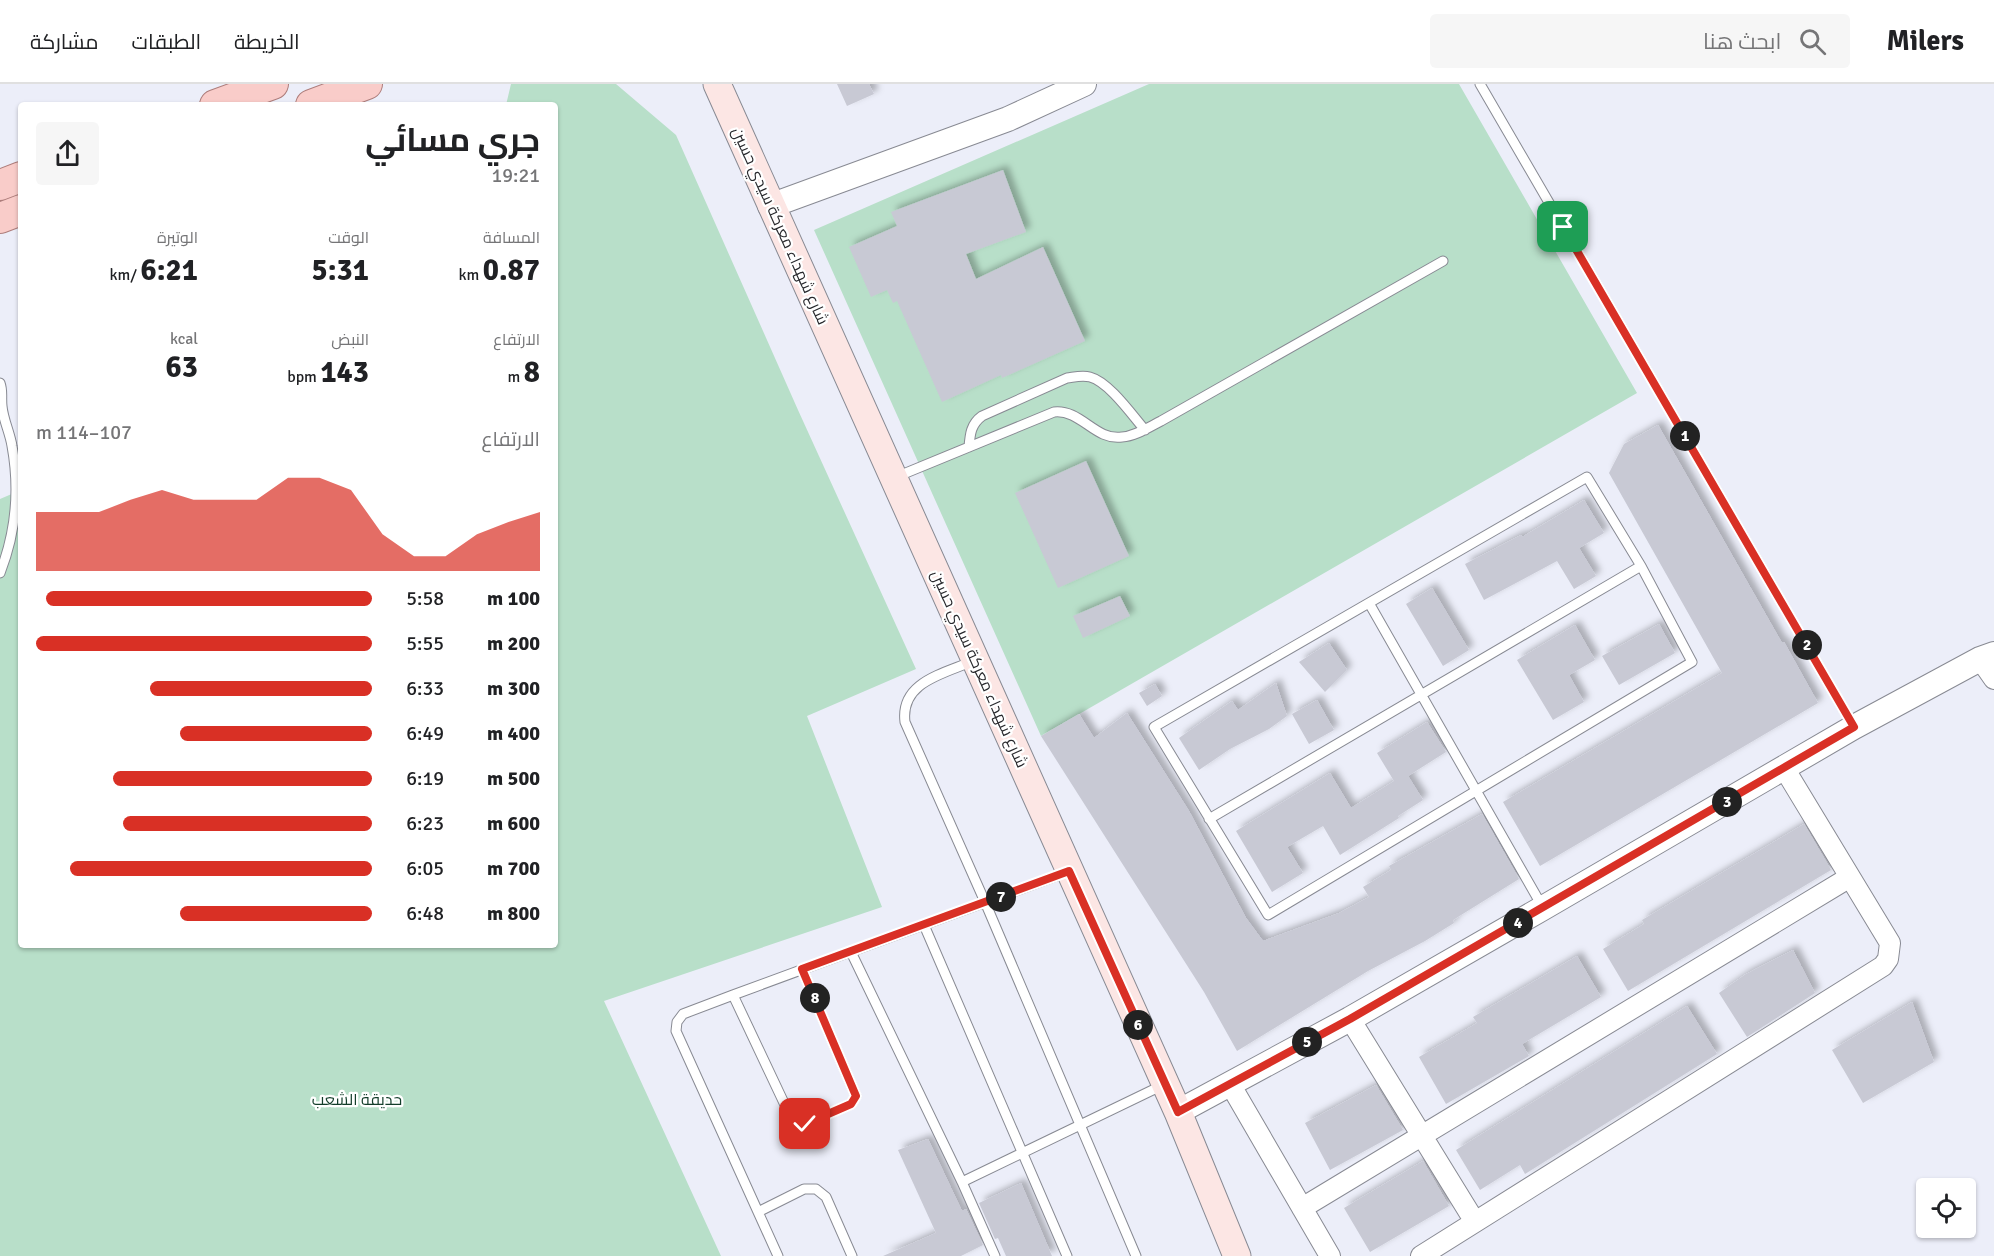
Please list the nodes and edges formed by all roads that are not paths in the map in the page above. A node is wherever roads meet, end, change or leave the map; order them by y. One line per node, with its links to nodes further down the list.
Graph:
1 (273, 84): 6 (main road)
2 (367, 84): 7 (main road)
3 (717, 84): 10 (main road, شارع شهداء معركة سيدي حسين)
4 (1084, 84): 10 (street)
5 (1480, 84): 26 (lane)
6 (223, 102)
7 (319, 102)
8 (18, 178): 9 (main road)
9 (0, 185)
10 (770, 206): 18 (main road, شارع شهداء معركة سيدي حسين)
11 (18, 211): 12 (main road)
12 (0, 218)
13 (1443, 261): 16 (lane)
14 (0, 383): 15 (lane)
15 (1, 405): 20 (lane)
16 (1145, 430): 17 (lane); 17 (lane)
17 (969, 447): 18 (lane)
18 (894, 478): 23 (main road, شارع شهداء معركة سيدي حسين)
19 (1641, 566): 21 (lane); 25 (lane); 28 (lane)
20 (0, 573)
21 (1369, 603): 25 (lane); 29 (lane)
22 (1987, 657): 24 (street); 26 (street)
23 (975, 660): 30 (main road, شارع شهداء معركة سيدي حسين); 32 (lane)
24 (1994, 679)
25 (1421, 694): 28 (lane); 29 (lane)
26 (1854, 727): 27 (street)
27 (1784, 768): 31 (street); 33 (street)
28 (1475, 791): 29 (lane); 33 (lane)
29 (1209, 819)
30 (1069, 871): 32 (lane); 39 (main road, شارع شهداء معركة سيدي حسين)
31 (1850, 877): 43 (street); 48 (street)
32 (985, 902): 34 (lane); 42 (lane)
33 (1544, 908): 38 (street)
34 (924, 925): 35 (lane); 44 (lane)
35 (851, 952): 36 (lane); 45 (lane)
36 (802, 969): 37 (lane); 37 (lane)
37 (733, 995): 47 (lane)
38 (1350, 1019): 40 (street); 43 (street)
39 (1165, 1084): 41 (main road, شارع شهداء معركة سيدي حسين); 42 (lane)
40 (1230, 1084): 41 (street); 46 (street)
41 (1178, 1112): 54 (main road, شارع شهداء معركة سيدي حسين)
42 (1080, 1125): 44 (lane); 53 (lane)
43 (1422, 1136): 46 (street); 48 (street)
44 (1022, 1153): 45 (lane); 52 (lane)
45 (962, 1182): 51 (lane)
46 (1302, 1208): 55 (street)
47 (758, 1212): 49 (lane); 50 (lane)
48 (1475, 1222): 56 (street)
49 (778, 1256)
50 (852, 1256)
51 (995, 1256)
52 (1067, 1256)
53 (1136, 1256)
54 (1237, 1256)
55 (1330, 1256)
56 (1421, 1256)

